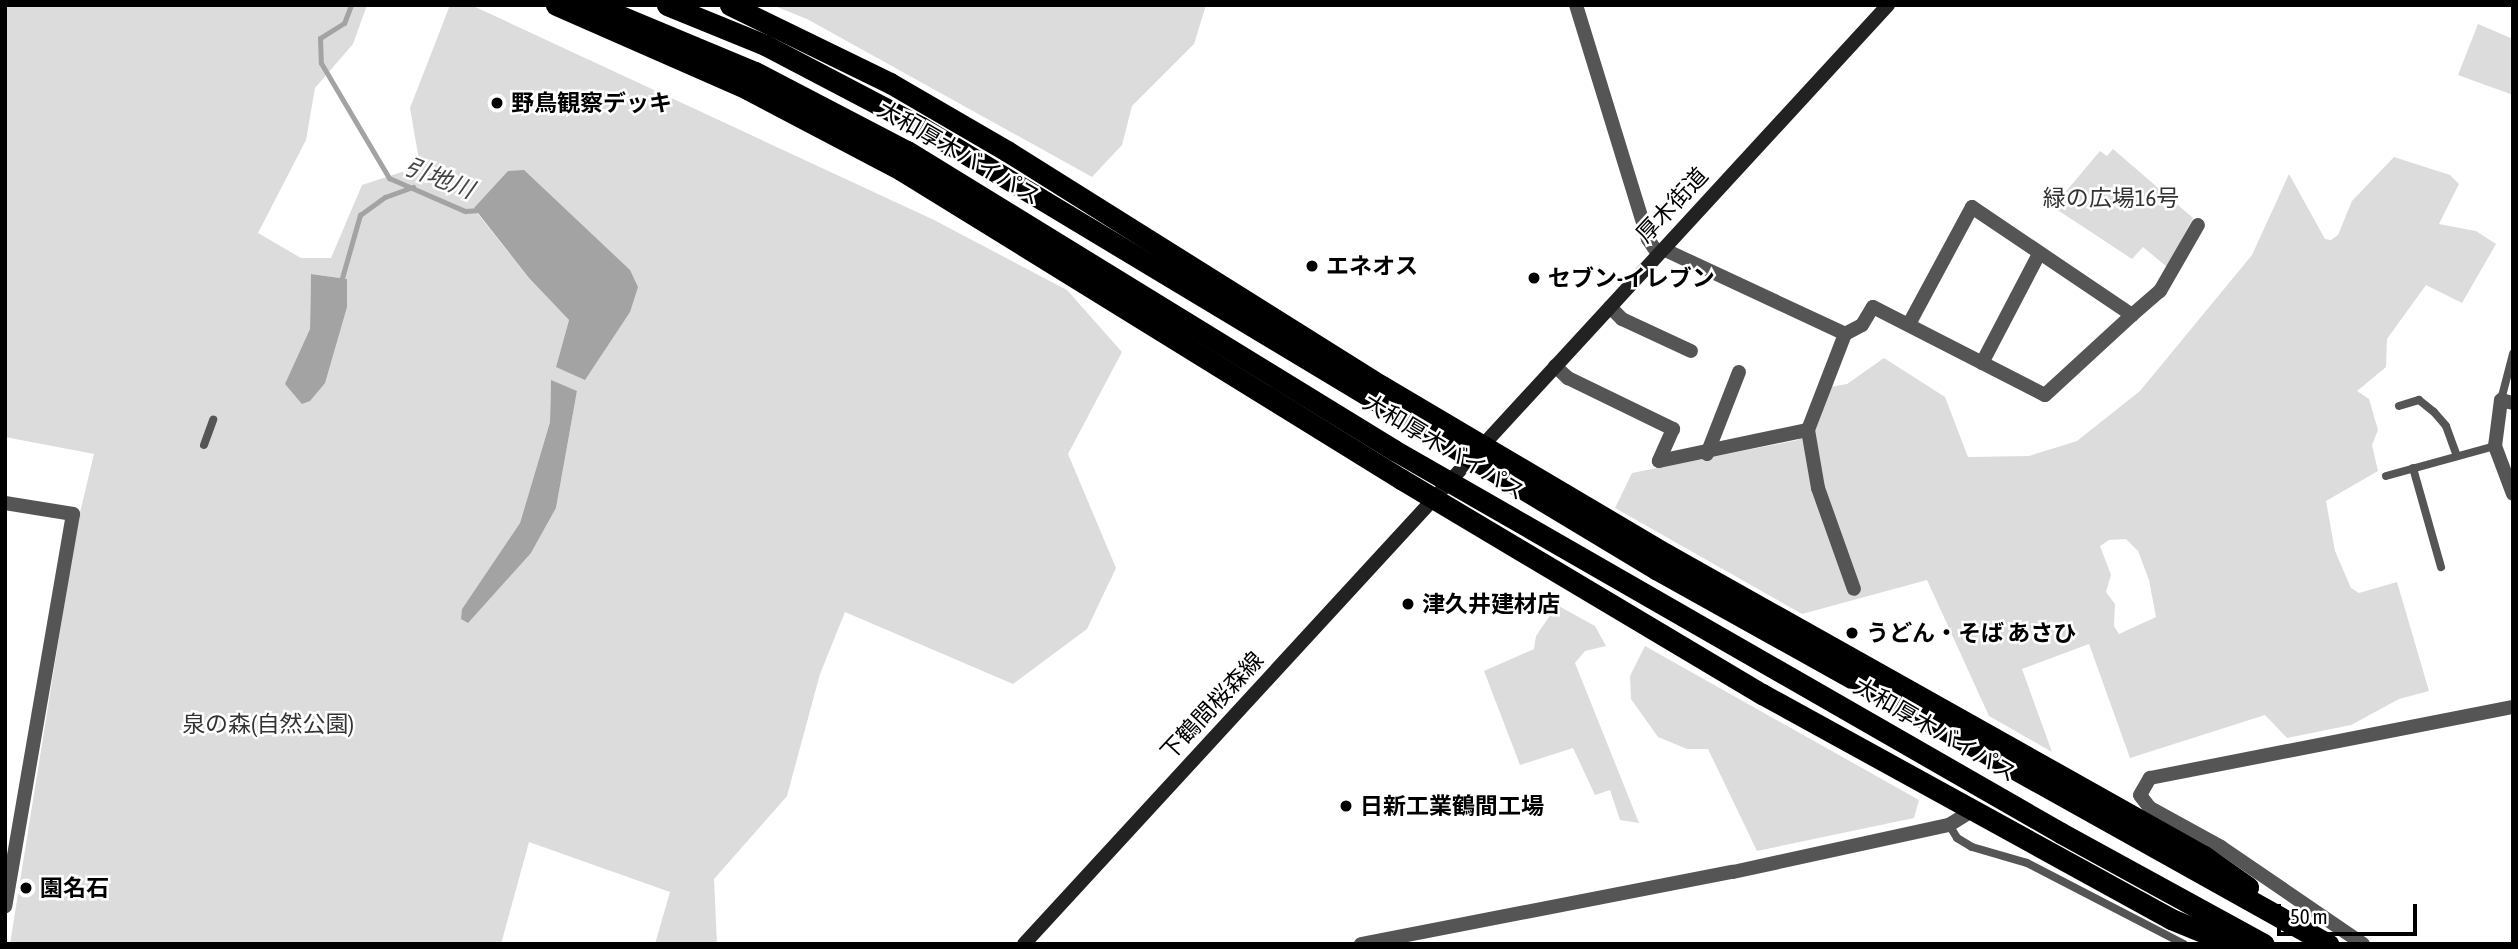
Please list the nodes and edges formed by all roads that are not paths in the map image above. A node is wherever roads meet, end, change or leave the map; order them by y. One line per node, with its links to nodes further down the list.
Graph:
1 (556, 5): 31 (highway)
2 (594, 5): 43 (highway, 大和厚木バイパス)
3 (667, 5): 44 (highway, 大和厚木バイパス)
4 (730, 5): 24 (highway)
5 (1576, 5): 8 (street)
6 (1888, 5): 8 (street, 厚木街道)
7 (2198, 225): 11 (street)
8 (1660, 252): 10 (street, 厚木街道); 13 (street)
9 (2039, 254): 11 (street); 12 (street); 16 (street)
10 (1610, 307): 14 (street); 17 (street, 厚木街道)
11 (2132, 314): 16 (street)
12 (1909, 324): 13 (street); 16 (street)
13 (1845, 334): 22 (street)
14 (1691, 351)
15 (2513, 354): 19 (lane)
16 (1982, 363)
17 (1555, 366): 24 (street, 厚木街道); 26 (street)
18 (1740, 372): 26 (street)
19 (2507, 402): 25 (street)
20 (2399, 405): 27 (lane)
21 (213, 420): 23 (lane)
22 (1808, 430): 26 (street); 34 (street)
23 (204, 445)
24 (1483, 445): 31 (street, 厚木街道); 44 (highway)
25 (2494, 446): 27 (lane); 30 (street)
26 (1707, 454)
27 (2457, 456): 28 (lane)
28 (2413, 468): 29 (lane); 33 (lane)
29 (2386, 476)
30 (2513, 494)
31 (1433, 498): 36 (highway); 39 (street, 下鶴間桜森線)
32 (5, 503): 38 (street)
33 (2441, 567)
34 (1854, 589)
35 (2513, 707): 45 (street)
36 (1971, 811): 37 (street); 42 (highway)
37 (1949, 825): 40 (street); 41 (lane)
38 (5, 906)
39 (1024, 944)
40 (1361, 944)
41 (2184, 944)
42 (2232, 944)
43 (2264, 944)
44 (2329, 944)
45 (2364, 944)

